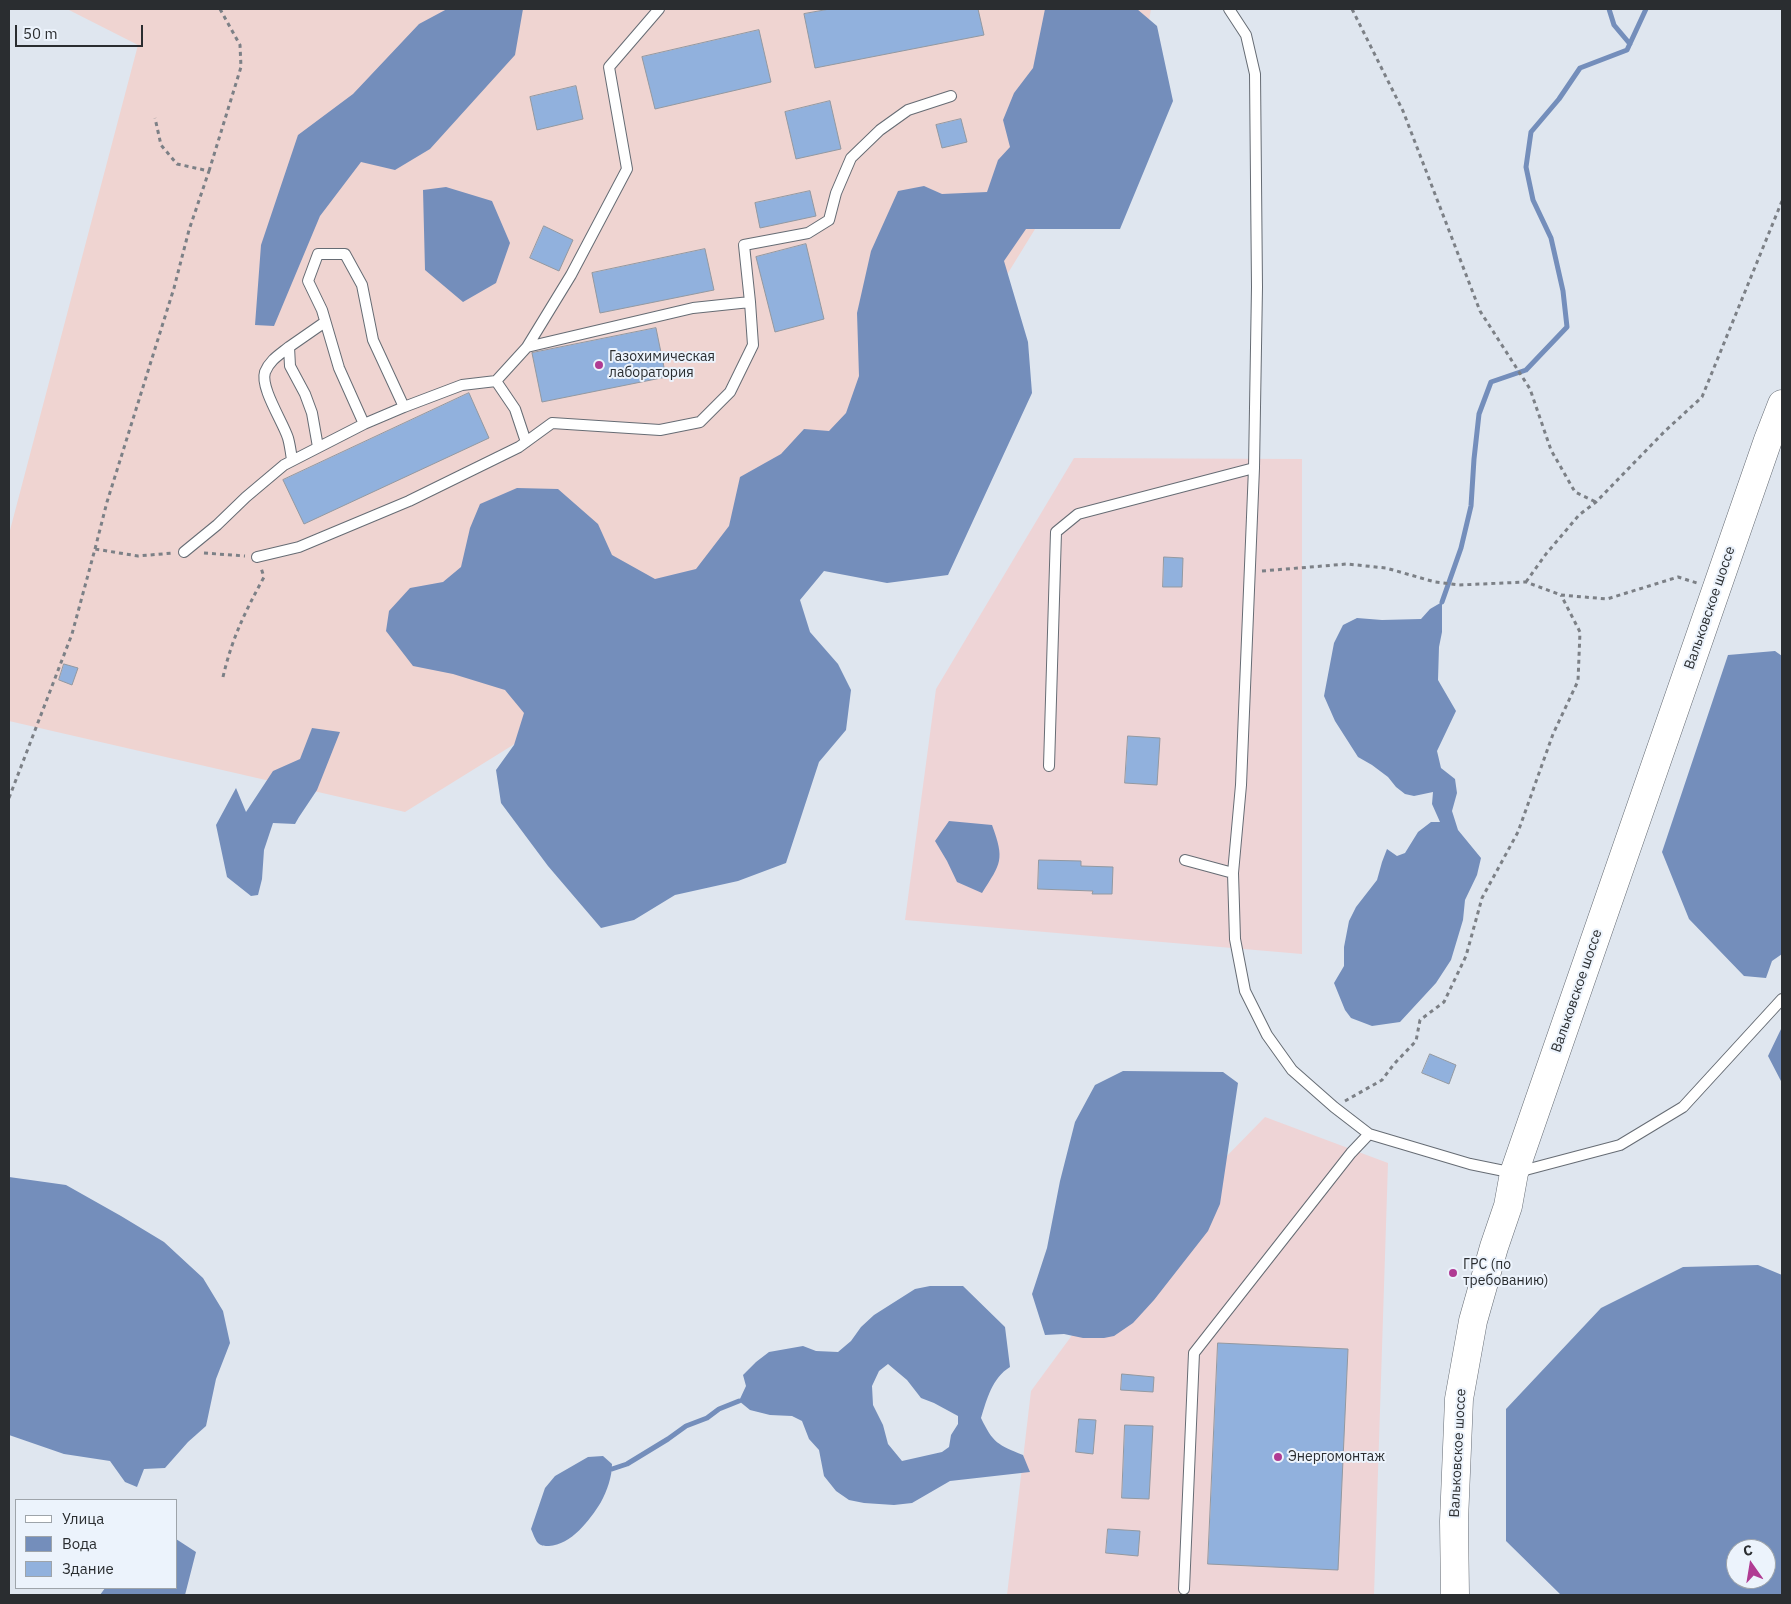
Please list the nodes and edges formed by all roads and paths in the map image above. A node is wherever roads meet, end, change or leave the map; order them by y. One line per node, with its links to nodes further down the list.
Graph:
1 (220, 9): 7 (path)
2 (659, 9): 11 (lane)
3 (1229, 9): 20 (lane)
4 (1352, 9): 21 (path)
5 (951, 96): 9 (lane)
6 (155, 118): 7 (path)
7 (209, 171): 22 (path)
8 (1782, 201): 21 (path)
9 (750, 302): 11 (lane); 17 (lane)
10 (325, 322): 12 (lane); 15 (lane); 16 (lane)
11 (527, 347): 13 (lane)
12 (289, 348): 18 (lane); 19 (lane)
13 (496, 381): 15 (lane); 17 (lane)
14 (1782, 404): 27 (main road, Вальковское шоссе)
15 (404, 407): 16 (lane)
16 (364, 424): 18 (lane)
17 (526, 442): 24 (lane)
18 (318, 447): 19 (lane)
19 (292, 460): 23 (lane)
20 (1254, 468): 25 (lane); 30 (lane)
21 (1596, 502): 26 (path)
22 (94, 549): 23 (path); 31 (path)
23 (184, 552): 24 (path)
24 (257, 557): 29 (path)
25 (1249, 572): 26 (path); 33 (lane)
26 (1526, 582): 28 (path)
27 (1717, 589): 28 (path); 37 (main road, Вальковское шоссе)
28 (1561, 595): 35 (path)
29 (223, 677)
30 (1049, 766)
31 (9, 795)
32 (1185, 860): 33 (lane)
33 (1233, 873): 35 (lane)
34 (1782, 999): 37 (lane)
35 (1334, 1107): 36 (lane)
36 (1369, 1134): 37 (lane); 38 (lane)
37 (1514, 1173): 39 (main road, Вальковское шоссе)
38 (1184, 1589)
39 (1454, 1595)

